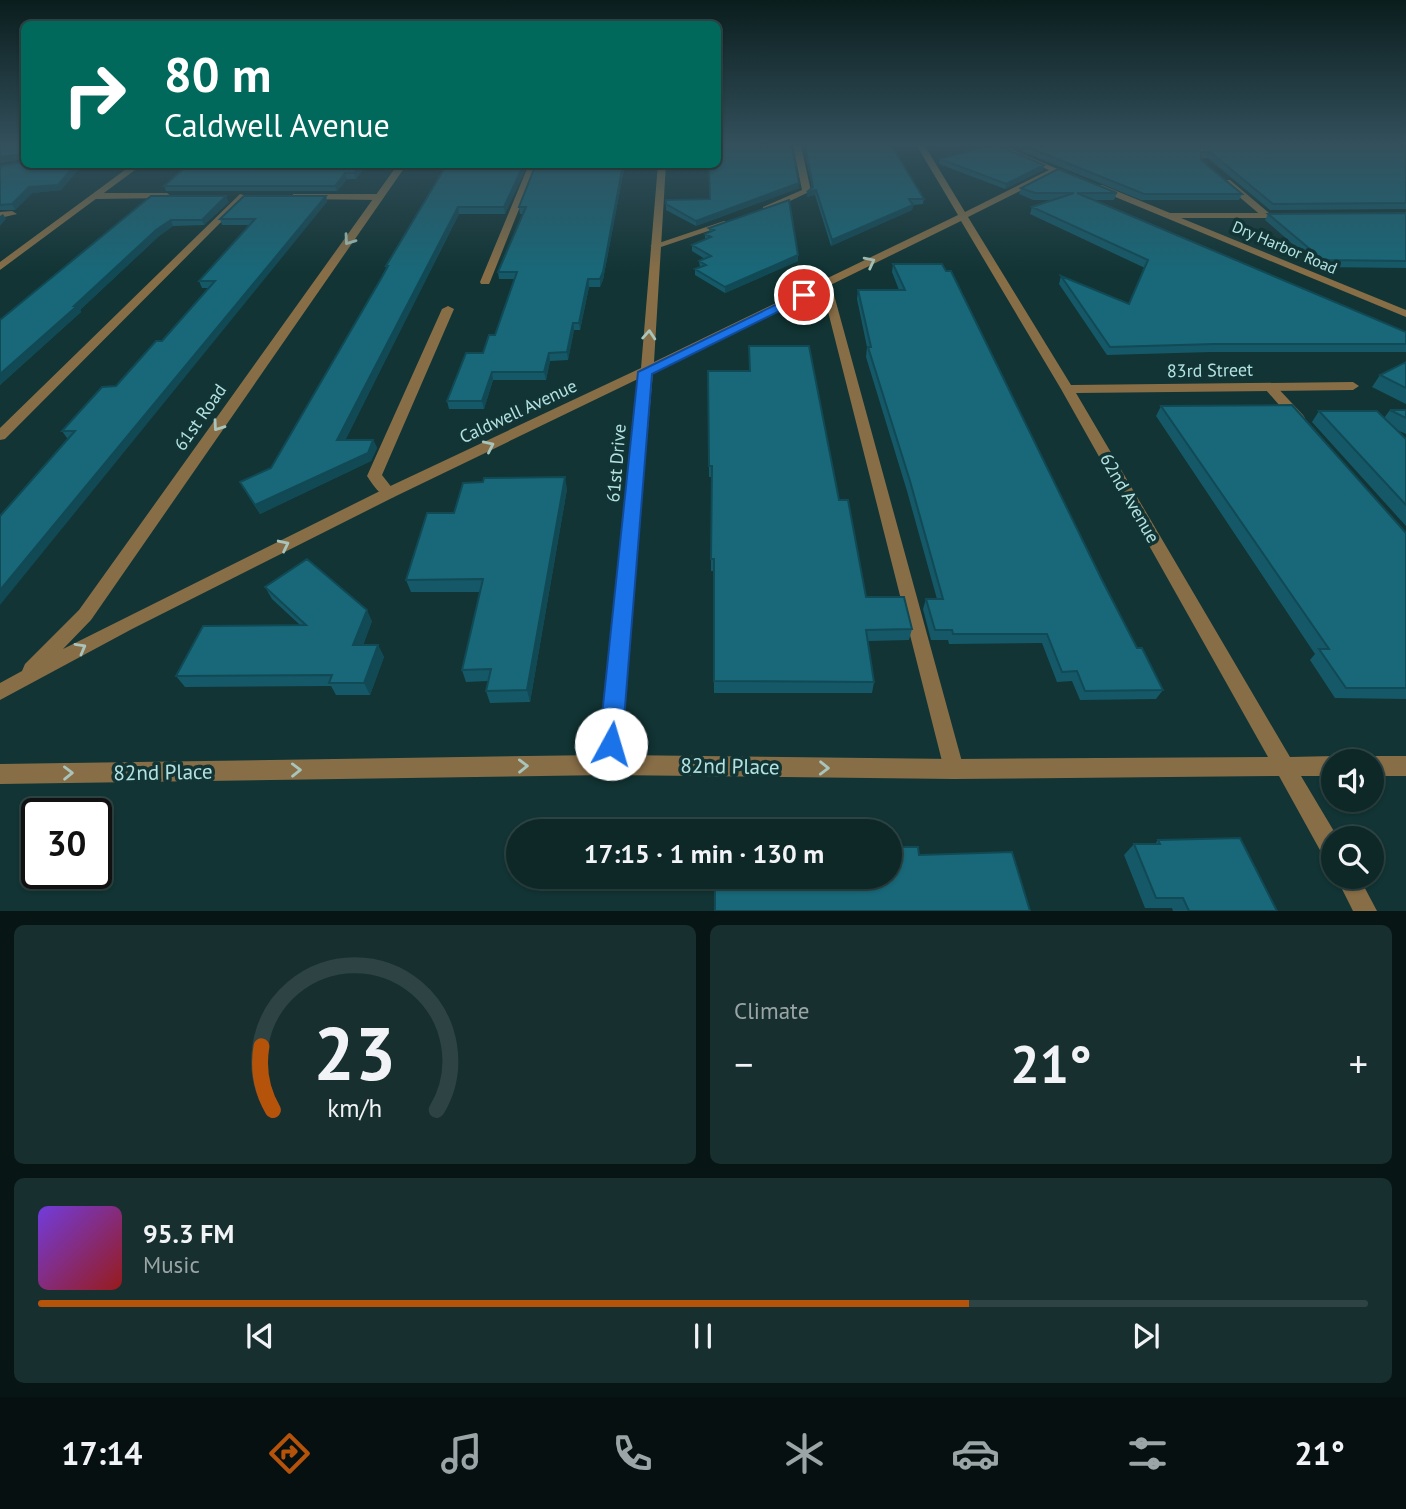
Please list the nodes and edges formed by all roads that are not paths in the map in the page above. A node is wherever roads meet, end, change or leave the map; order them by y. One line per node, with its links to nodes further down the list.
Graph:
1 (105, 189): 10 (street)
2 (386, 189): 14 (street, 61st Road)
3 (523, 189): 25 (street)
4 (660, 189): 23 (street, 61st Drive)
5 (806, 189): 15 (street)
6 (947, 189): 18 (street, 62nd Avenue)
7 (1024, 189): 18 (street, Caldwell Avenue)
8 (1102, 189): 19 (street, Dry Harbor Road)
9 (1234, 189): 20 (street)
10 (95, 196): 11 (street); 24 (street)
11 (180, 196)
12 (257, 196): 34 (street)
13 (285, 196): 14 (street)
14 (380, 197): 36 (street, 61st Road, one-way to 36)
15 (758, 212)
16 (12, 214): 17 (street)
17 (0, 215)
18 (964, 215): 26 (street, Caldwell Avenue, one-way to 18); 32 (street, 62nd Avenue)
19 (1168, 215): 20 (street); 28 (street, Dry Harbor Road)
20 (1266, 215): 21 (street)
21 (1291, 215)
22 (734, 220): 23 (street)
23 (655, 246): 29 (street, 61st Drive, one-way to 23)
24 (0, 267)
25 (485, 282)
26 (826, 284): 29 (street, Caldwell Avenue); 44 (street)
27 (448, 309): 35 (street)
28 (1406, 314)
29 (645, 372): 35 (street, Caldwell Avenue, one-way to 29); 39 (street, 61st Drive)
30 (1353, 386): 31 (street, 83rd Street)
31 (1270, 387): 32 (street, 83rd Street); 33 (street)
32 (1067, 389): 40 (street, 62nd Avenue)
33 (1304, 425)
34 (0, 436)
35 (389, 493): 36 (street, Caldwell Avenue, one-way to 35)
36 (18, 683): 37 (street, Caldwell Avenue); 38 (street)
37 (0, 692)
38 (0, 701)
39 (608, 765): 44 (street, 82nd Place, one-way to 44); 45 (street, 82nd Place, one-way to 39)
40 (1284, 765): 41 (street, 82nd Place); 44 (street, 82nd Place); 46 (street, 62nd Avenue)
41 (1321, 766)
42 (1384, 766): 43 (street)
43 (1406, 766)
44 (954, 769)
45 (0, 774)
46 (1321, 830)
47 (1354, 889): 48 (street)
48 (1366, 911)

